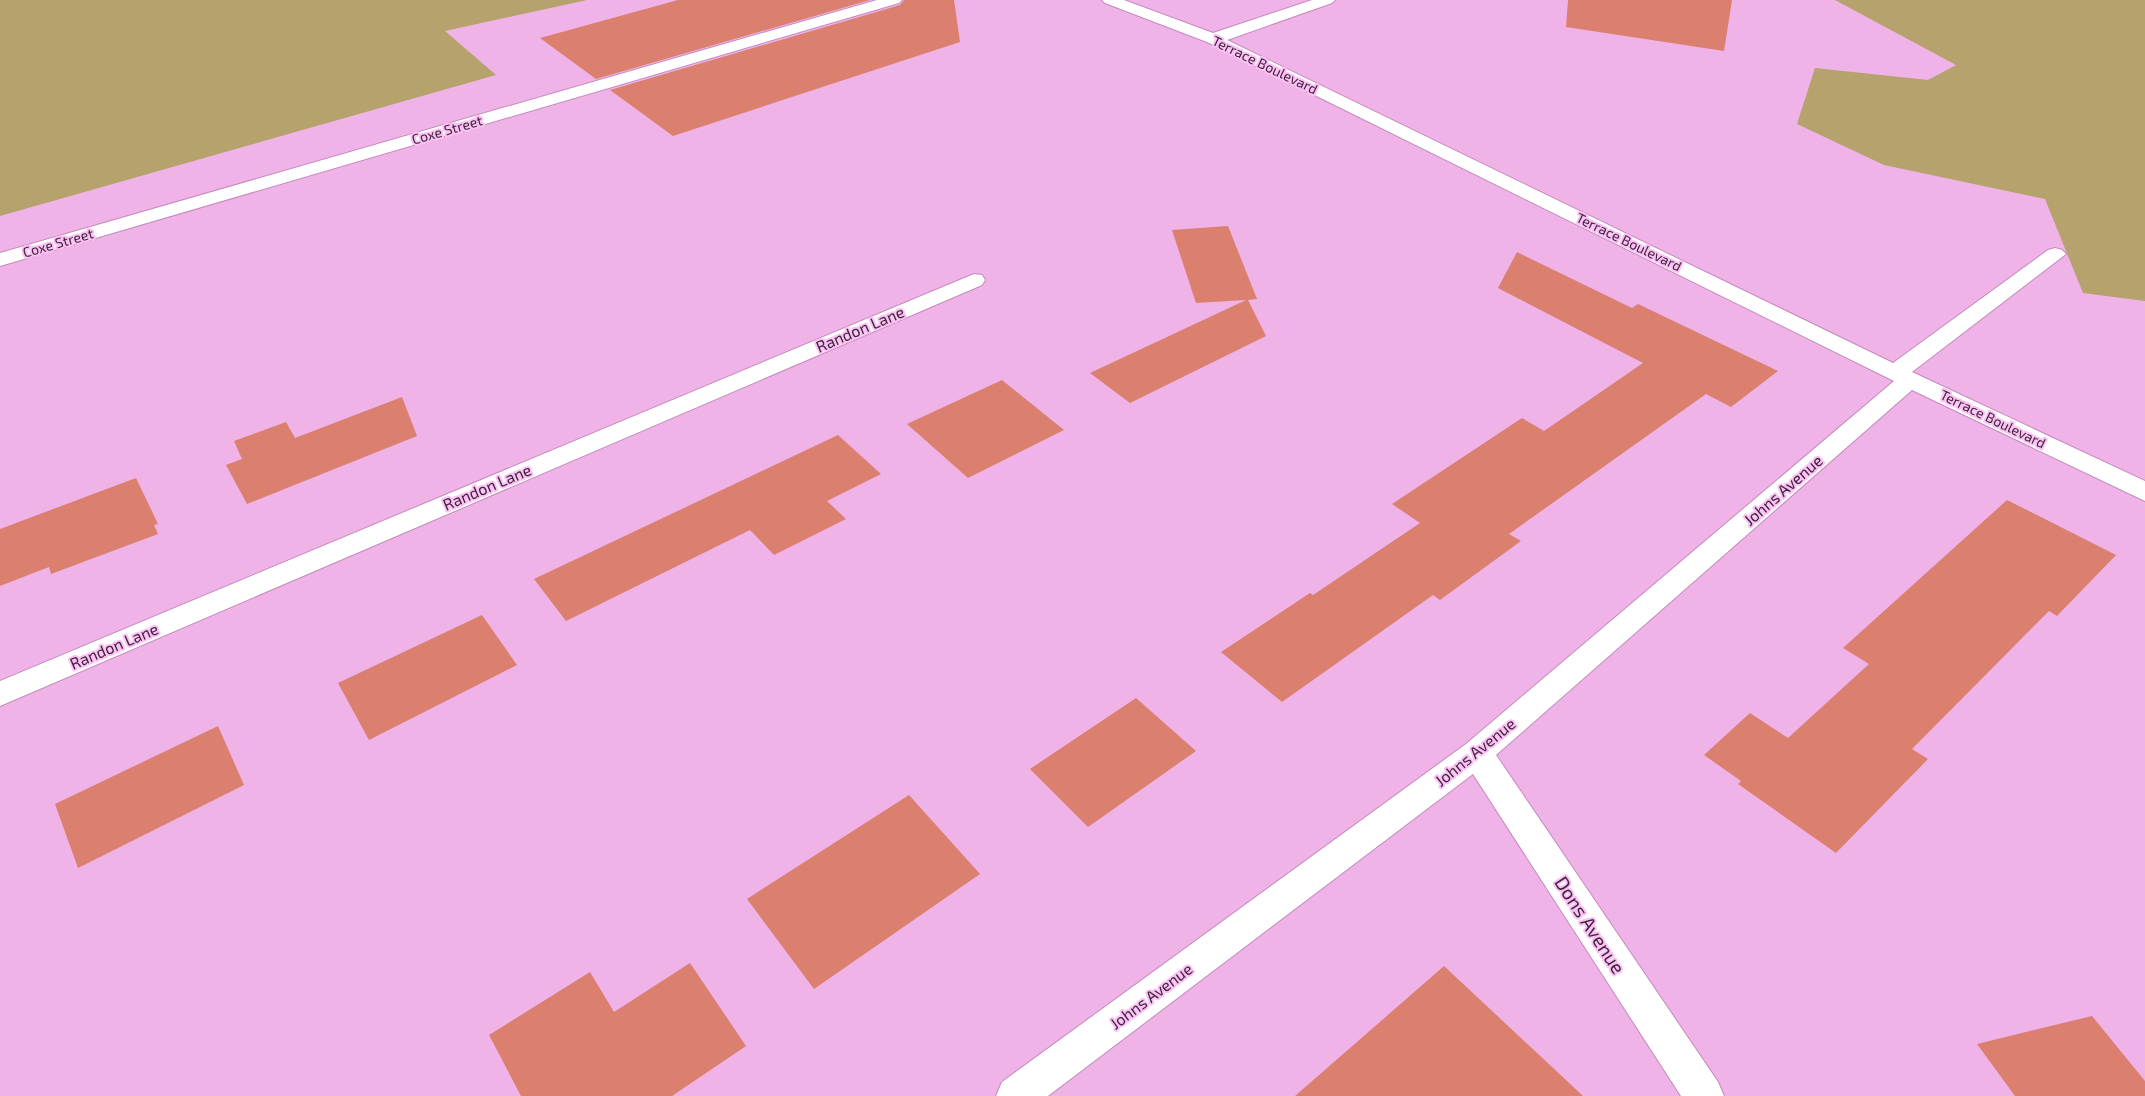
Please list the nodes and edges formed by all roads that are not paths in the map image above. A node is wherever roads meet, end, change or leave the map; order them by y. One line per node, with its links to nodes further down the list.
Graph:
1 (894, 0): 6 (street, Coxe Street)
2 (1110, 0): 4 (street, Terrace Boulevard)
3 (1327, 0): 4 (street)
4 (1213, 39): 8 (street, Terrace Boulevard)
5 (2055, 254): 8 (street, Johns Avenue)
6 (0, 260)
7 (974, 280): 10 (street, Randon Lane)
8 (1903, 376): 9 (street, Terrace Boulevard); 11 (street, Johns Avenue)
9 (2145, 492)
10 (0, 694)
11 (1477, 753): 12 (street, Johns Avenue); 13 (street, Dons Avenue)
12 (1016, 1096)
13 (1704, 1096)

